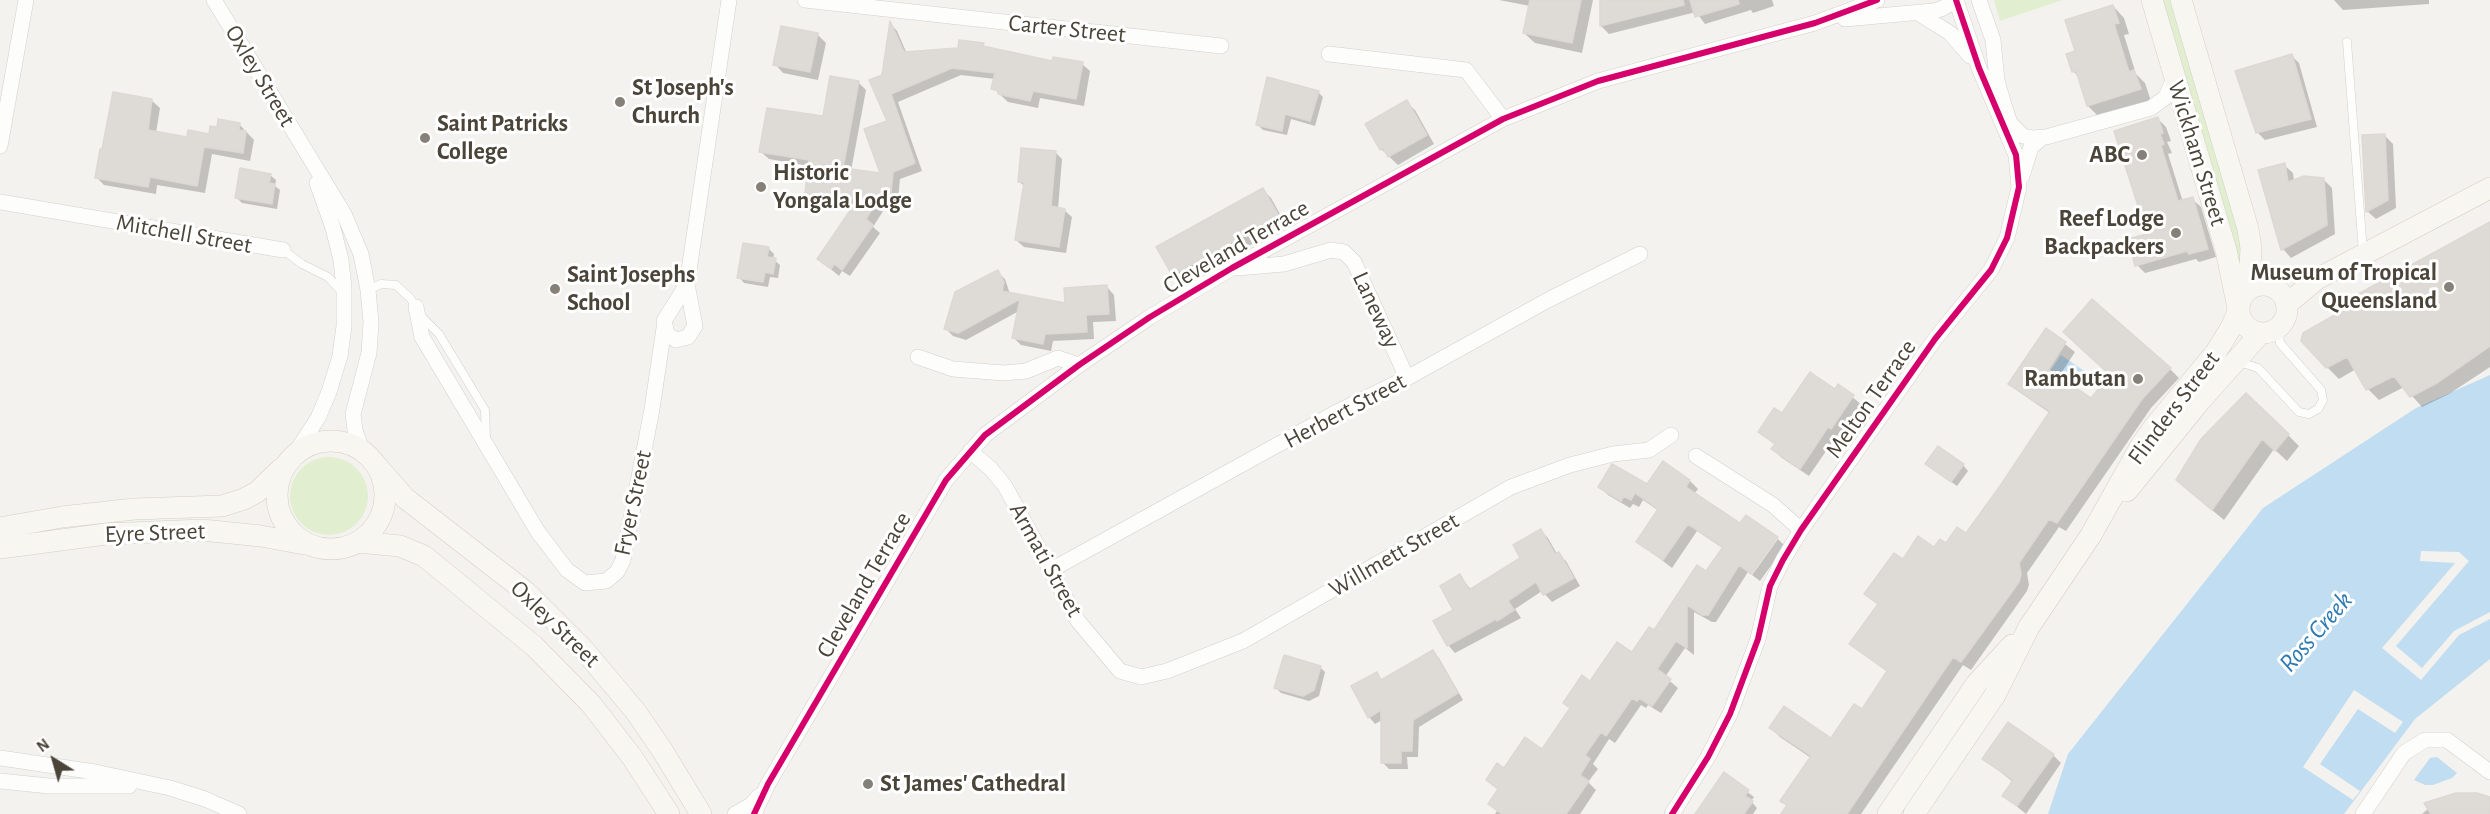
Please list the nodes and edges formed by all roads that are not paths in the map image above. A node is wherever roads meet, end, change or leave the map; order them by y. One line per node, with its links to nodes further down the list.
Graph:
1 (26, 0): 19 (street)
2 (214, 0): 20 (street, Oxley Street)
3 (729, 0): 28 (street, Fryer Street)
4 (805, 0): 13 (street, Carter Street)
5 (1877, 0): 11 (street, Cleveland Terrace)
6 (1956, 0): 10 (street, Cleveland Terrace); 15 (street, Melton Terrace)
7 (2152, 0): 16 (main road, Wickham Street)
8 (2181, 0): 29 (main road, Wickham Street)
9 (1979, 1): 18 (street)
10 (1915, 12): 11 (street, Cleveland Terrace); 15 (street)
11 (1815, 23): 17 (street, Cleveland Terrace)
12 (2347, 42): 26 (lane)
13 (1221, 46)
14 (1329, 54): 17 (street)
15 (1979, 68): 21 (street, Melton Terrace)
16 (2174, 78): 18 (street); 33 (main road, Wickham Street)
17 (1503, 119): 27 (street, Cleveland Terrace)
18 (2042, 138): 21 (street, Melton Terrace)
19 (0, 146)
20 (306, 152): 30 (street, Oxley Street); 31 (street, Oxley Street)
21 (2019, 187): 49 (street, Melton Terrace)
22 (2490, 188): 26 (main road)
23 (0, 202): 24 (street, Mitchell Street)
24 (283, 250): 31 (lane, Mitchell Street)
25 (1640, 254): 41 (street, Herbert Street)
26 (2363, 256): 34 (main road)
27 (1232, 268): 40 (street, Cleveland Terrace); 41 (street, Laneway)
28 (687, 284): 36 (street, Fryer Street); 36 (street, Fryer Street)
29 (2249, 289): 33 (main road); 34 (main road)
30 (368, 290): 32 (lane); 35 (street); 47 (street, Oxley Street)
31 (345, 304): 35 (street, Oxley Street)
32 (416, 307): 43 (street); 43 (lane)
33 (2238, 309): 37 (main road); 50 (main road, Flinders Street)
34 (2285, 313): 37 (main road); 39 (lane)
35 (344, 326): 46 (street, Oxley Street)
36 (664, 328): 43 (street, Fryer Street)
37 (2260, 334): 39 (main road, Flinders Street)
38 (918, 357): 40 (street)
39 (2234, 364): 50 (main road, Flinders Street)
40 (1078, 365): 44 (street, Cleveland Terrace)
41 (1407, 378): 54 (street, Herbert Street)
42 (1671, 435): 56 (street, Willmett Street)
43 (486, 444)
44 (970, 451): 54 (street, Armati Street); 61 (street, Cleveland Terrace)
45 (1696, 456): 49 (street)
46 (292, 457): 47 (main road); 48 (main road, Eyre Street); 52 (main road)
47 (369, 458): 51 (main road); 64 (main road, Oxley Street)
48 (0, 528)
49 (1801, 530): 70 (street, Melton Terrace)
50 (2091, 536): 55 (main road, Flinders Street)
51 (358, 542): 52 (main road); 66 (main road, Oxley Street)
52 (310, 545): 53 (main road, Eyre Street)
53 (0, 548)
54 (1051, 570): 56 (street, Armati Street)
55 (2029, 627): 71 (main road, Flinders Street); 72 (main road, Flinders Street)
56 (1120, 671)
57 (0, 759): 58 (street)
58 (69, 768): 62 (street); 63 (street)
59 (2490, 772): 73 (street)
60 (0, 781): 62 (street)
61 (768, 784): 68 (street, Cleveland Terrace); 69 (street, Cleveland Terrace)
62 (72, 786): 63 (street)
63 (153, 786): 65 (street)
64 (697, 806): 67 (street)
65 (239, 814)
66 (669, 814)
67 (714, 814)
68 (735, 814)
69 (754, 814)
70 (1672, 814)
71 (1888, 814)
72 (1914, 814)
73 (2363, 814)

